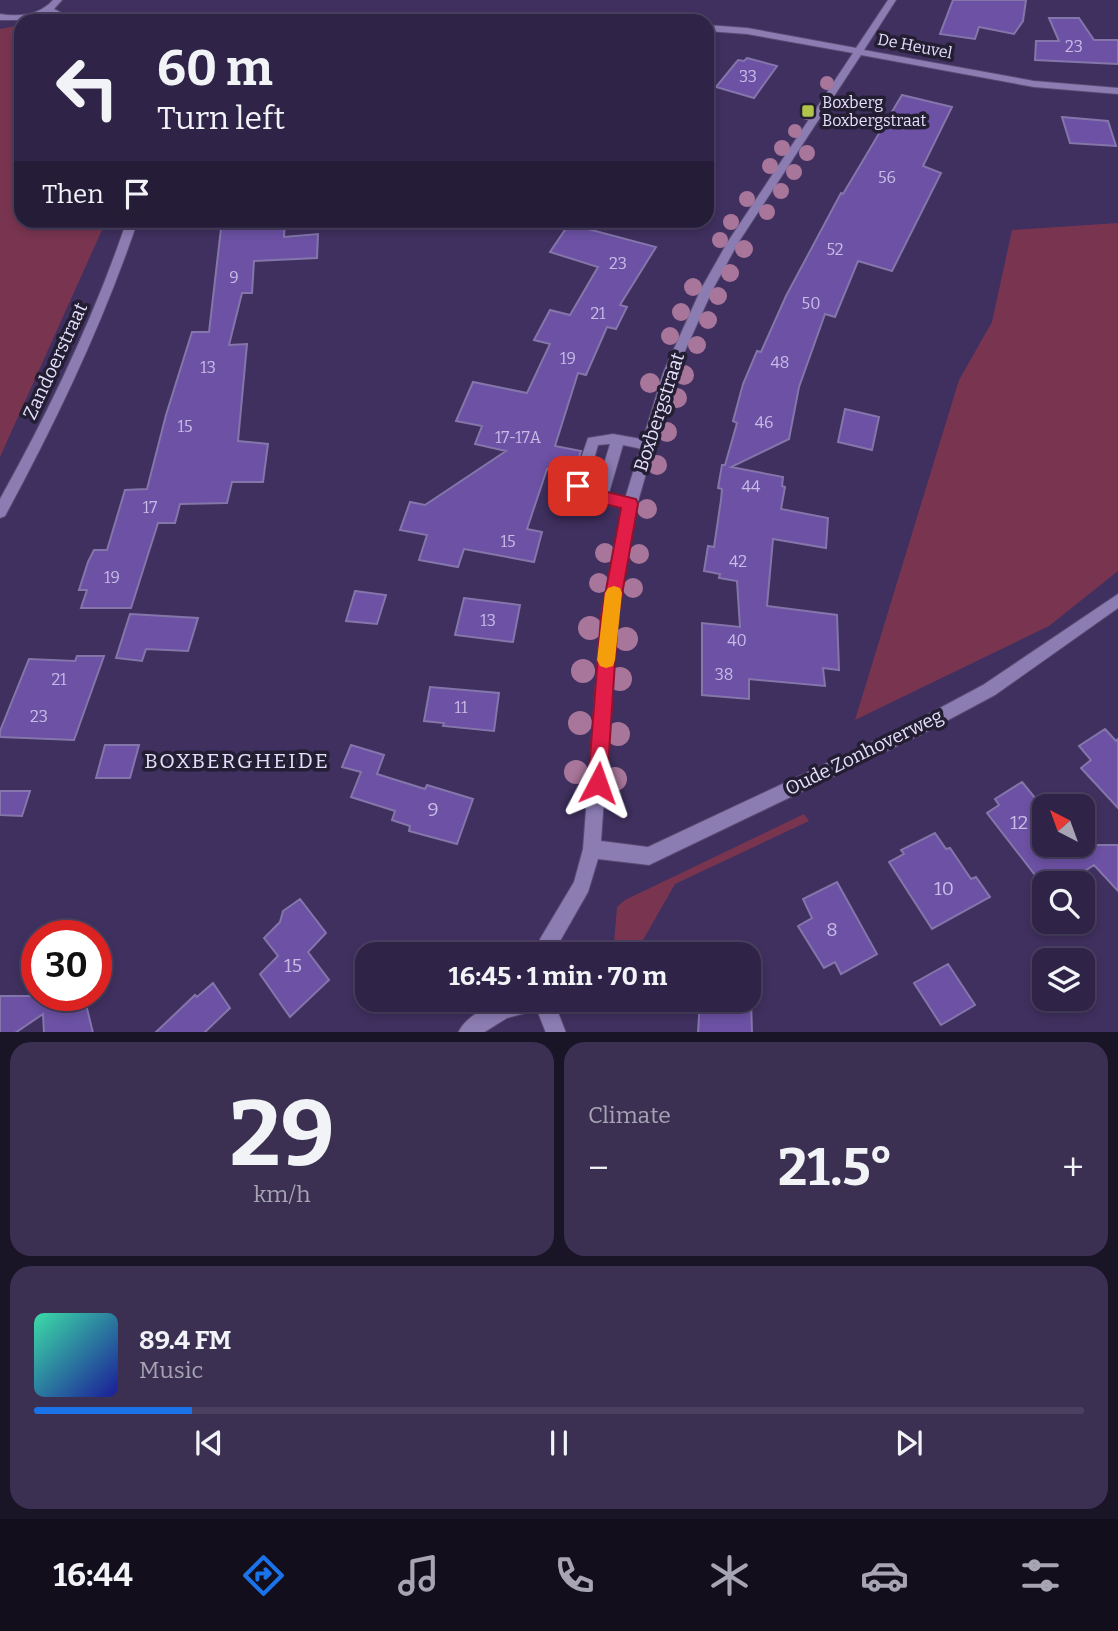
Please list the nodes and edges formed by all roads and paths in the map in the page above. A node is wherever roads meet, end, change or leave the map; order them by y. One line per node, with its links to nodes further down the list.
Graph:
1 (58, 0): 3 (street)
2 (892, 0): 7 (street, Boxbergstraat)
3 (49, 10): 4 (street); 5 (street)
4 (36, 14)
5 (58, 14)
6 (714, 29): 7 (street, De Heuvel)
7 (861, 52): 8 (street, De Heuvel); 11 (street, Boxbergstraat)
8 (1118, 91)
9 (130, 228): 14 (street, Zandoerstraat)
10 (618, 439): 11 (street); 12 (street); 12 (street)
11 (647, 445): 13 (street, Boxbergstraat)
12 (601, 497): 13 (street)
13 (630, 504): 16 (street, Boxbergstraat)
14 (0, 512)
15 (1118, 600): 16 (street, Oude Zonhoverweg)
16 (592, 849): 17 (street, Boxbergstraat)
17 (549, 942)
18 (496, 1012): 20 (street)
19 (548, 1012): 21 (street)
20 (468, 1032)
21 (556, 1032)

